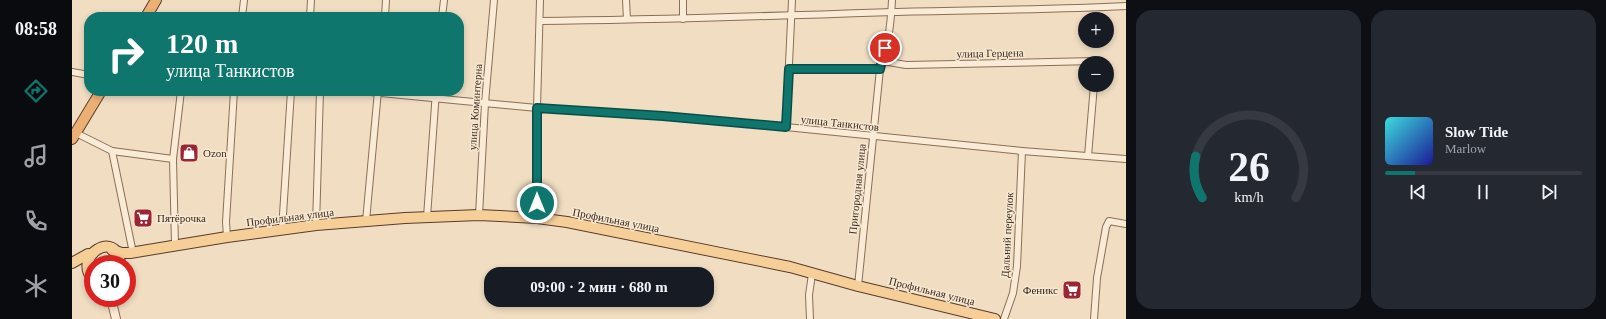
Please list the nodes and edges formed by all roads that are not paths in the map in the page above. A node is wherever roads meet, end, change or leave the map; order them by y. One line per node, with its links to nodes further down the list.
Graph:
1 (156, 0): 13 (highway)
2 (244, 0): 14 (street)
3 (311, 0): 15 (street)
4 (386, 0): 16 (street)
5 (444, 0): 17 (street)
6 (494, 0): 38 (street, улица Коминтерна)
7 (540, 0): 22 (street)
8 (626, 0): 21 (street)
9 (683, 0): 20 (street)
10 (792, 0): 19 (street)
11 (892, 0): 18 (street, Пригородная улица)
12 (1126, 6): 18 (street)
13 (149, 12)
14 (243, 12)
15 (310, 12)
16 (385, 12)
17 (443, 12)
18 (892, 12): 19 (street); 23 (street, Пригородная улица)
19 (791, 16): 20 (street); 25 (street)
20 (683, 18): 21 (street)
21 (627, 19): 22 (street)
22 (540, 21): 39 (street)
23 (883, 60): 24 (street, улица Герцена); 26 (street, Пригородная улица)
24 (1078, 61)
25 (789, 69): 26 (street); 40 (street)
26 (880, 69): 42 (street, Пригородная улица)
27 (72, 72): 28 (street)
28 (84, 74)
29 (1093, 92): 45 (street)
30 (98, 96): 41 (highway)
31 (179, 96): 47 (street)
32 (234, 96): 55 (street)
33 (290, 96): 54 (street)
34 (320, 96): 53 (street)
35 (378, 96): 51 (street)
36 (435, 96): 49 (street)
37 (446, 96): 38 (street, улица Танкистов)
38 (485, 103): 39 (street, улица Танкистов); 48 (street, улица Коминтерна)
39 (537, 108): 40 (street, улица Танкистов); 50 (street)
40 (786, 127): 42 (street, улица Танкистов)
41 (74, 136): 43 (street)
42 (873, 136): 44 (street, улица Танкистов); 65 (street, Пригородная улица)
43 (112, 150): 47 (street); 58 (street)
44 (1022, 151): 45 (street, улица Танкистов); 70 (street, Дальний переулок)
45 (1088, 156): 46 (street, улица Танкистов)
46 (1126, 158)
47 (173, 159): 56 (street)
48 (479, 215): 49 (main road, Профильная улица); 50 (main road, Профильная улица)
49 (427, 217): 51 (main road, Профильная улица)
50 (537, 218): 64 (main road, Профильная улица)
51 (366, 221): 53 (main road, Профильная улица)
52 (1126, 224): 71 (street)
53 (316, 226): 54 (main road, Профильная улица)
54 (282, 230): 55 (main road, Профильная улица)
55 (227, 237): 56 (main road, Профильная улица)
56 (174, 246): 58 (main road, Профильная улица)
57 (112, 250): 58 (main road, Профильная улица); 59 (main road, Профильная улица); 60 (main road)
58 (131, 253): 61 (main road)
59 (88, 254): 62 (main road)
60 (116, 255)
61 (128, 255)
62 (72, 264): 63 (main road)
63 (84, 271)
64 (812, 274): 65 (main road, Профильная улица); 68 (street)
65 (858, 286): 69 (main road, Профильная улица)
66 (113, 307): 67 (street)
67 (116, 319)
68 (810, 319)
69 (995, 319)
70 (1004, 319)
71 (1094, 319)

